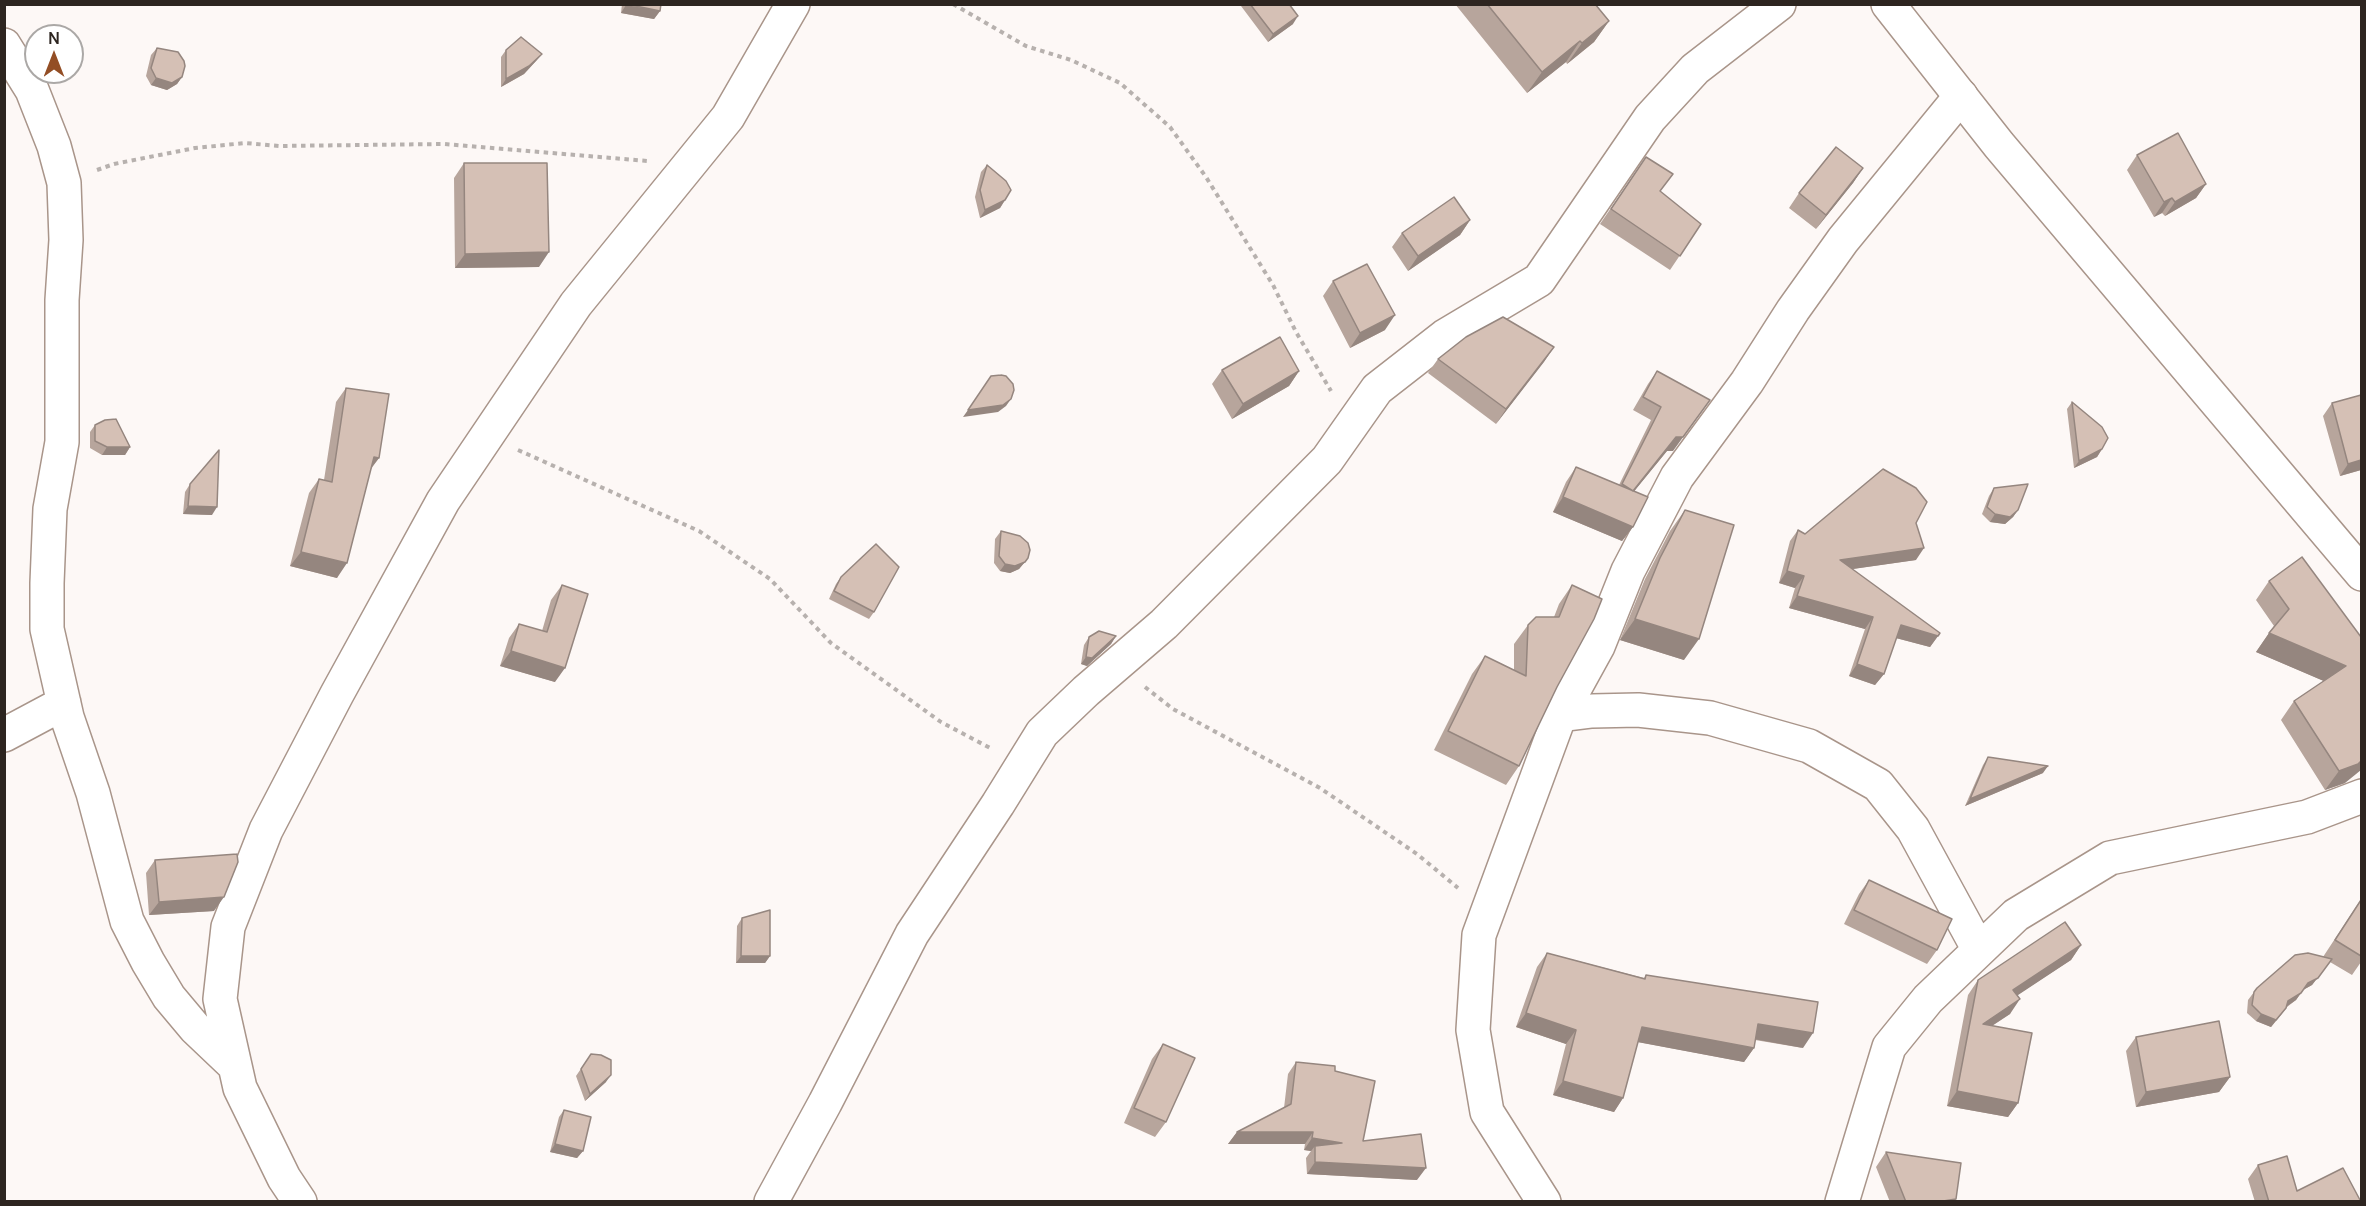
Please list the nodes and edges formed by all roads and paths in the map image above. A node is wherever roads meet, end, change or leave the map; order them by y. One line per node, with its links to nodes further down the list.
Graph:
1 (793, 4): 7 (street)
2 (953, 4): 9 (path)
3 (1779, 4): 9 (street)
4 (1888, 4): 6 (street)
5 (4, 45): 8 (street)
6 (1961, 96): 11 (street); 14 (street)
7 (689, 164): 8 (path); 10 (street)
8 (64, 183): 13 (street)
9 (1351, 425): 12 (street)
10 (486, 437): 16 (path); 20 (street)
11 (2361, 574)
12 (1116, 665): 16 (street); 18 (path)
13 (64, 703): 15 (street); 20 (street)
14 (1560, 716): 18 (street); 19 (street)
15 (4, 735)
16 (1022, 765): 22 (street)
17 (2361, 796): 19 (street)
18 (1487, 911): 23 (street)
19 (1979, 950): 24 (street)
20 (235, 1066): 21 (street)
21 (300, 1202)
22 (771, 1202)
23 (1544, 1202)
24 (1842, 1202)

